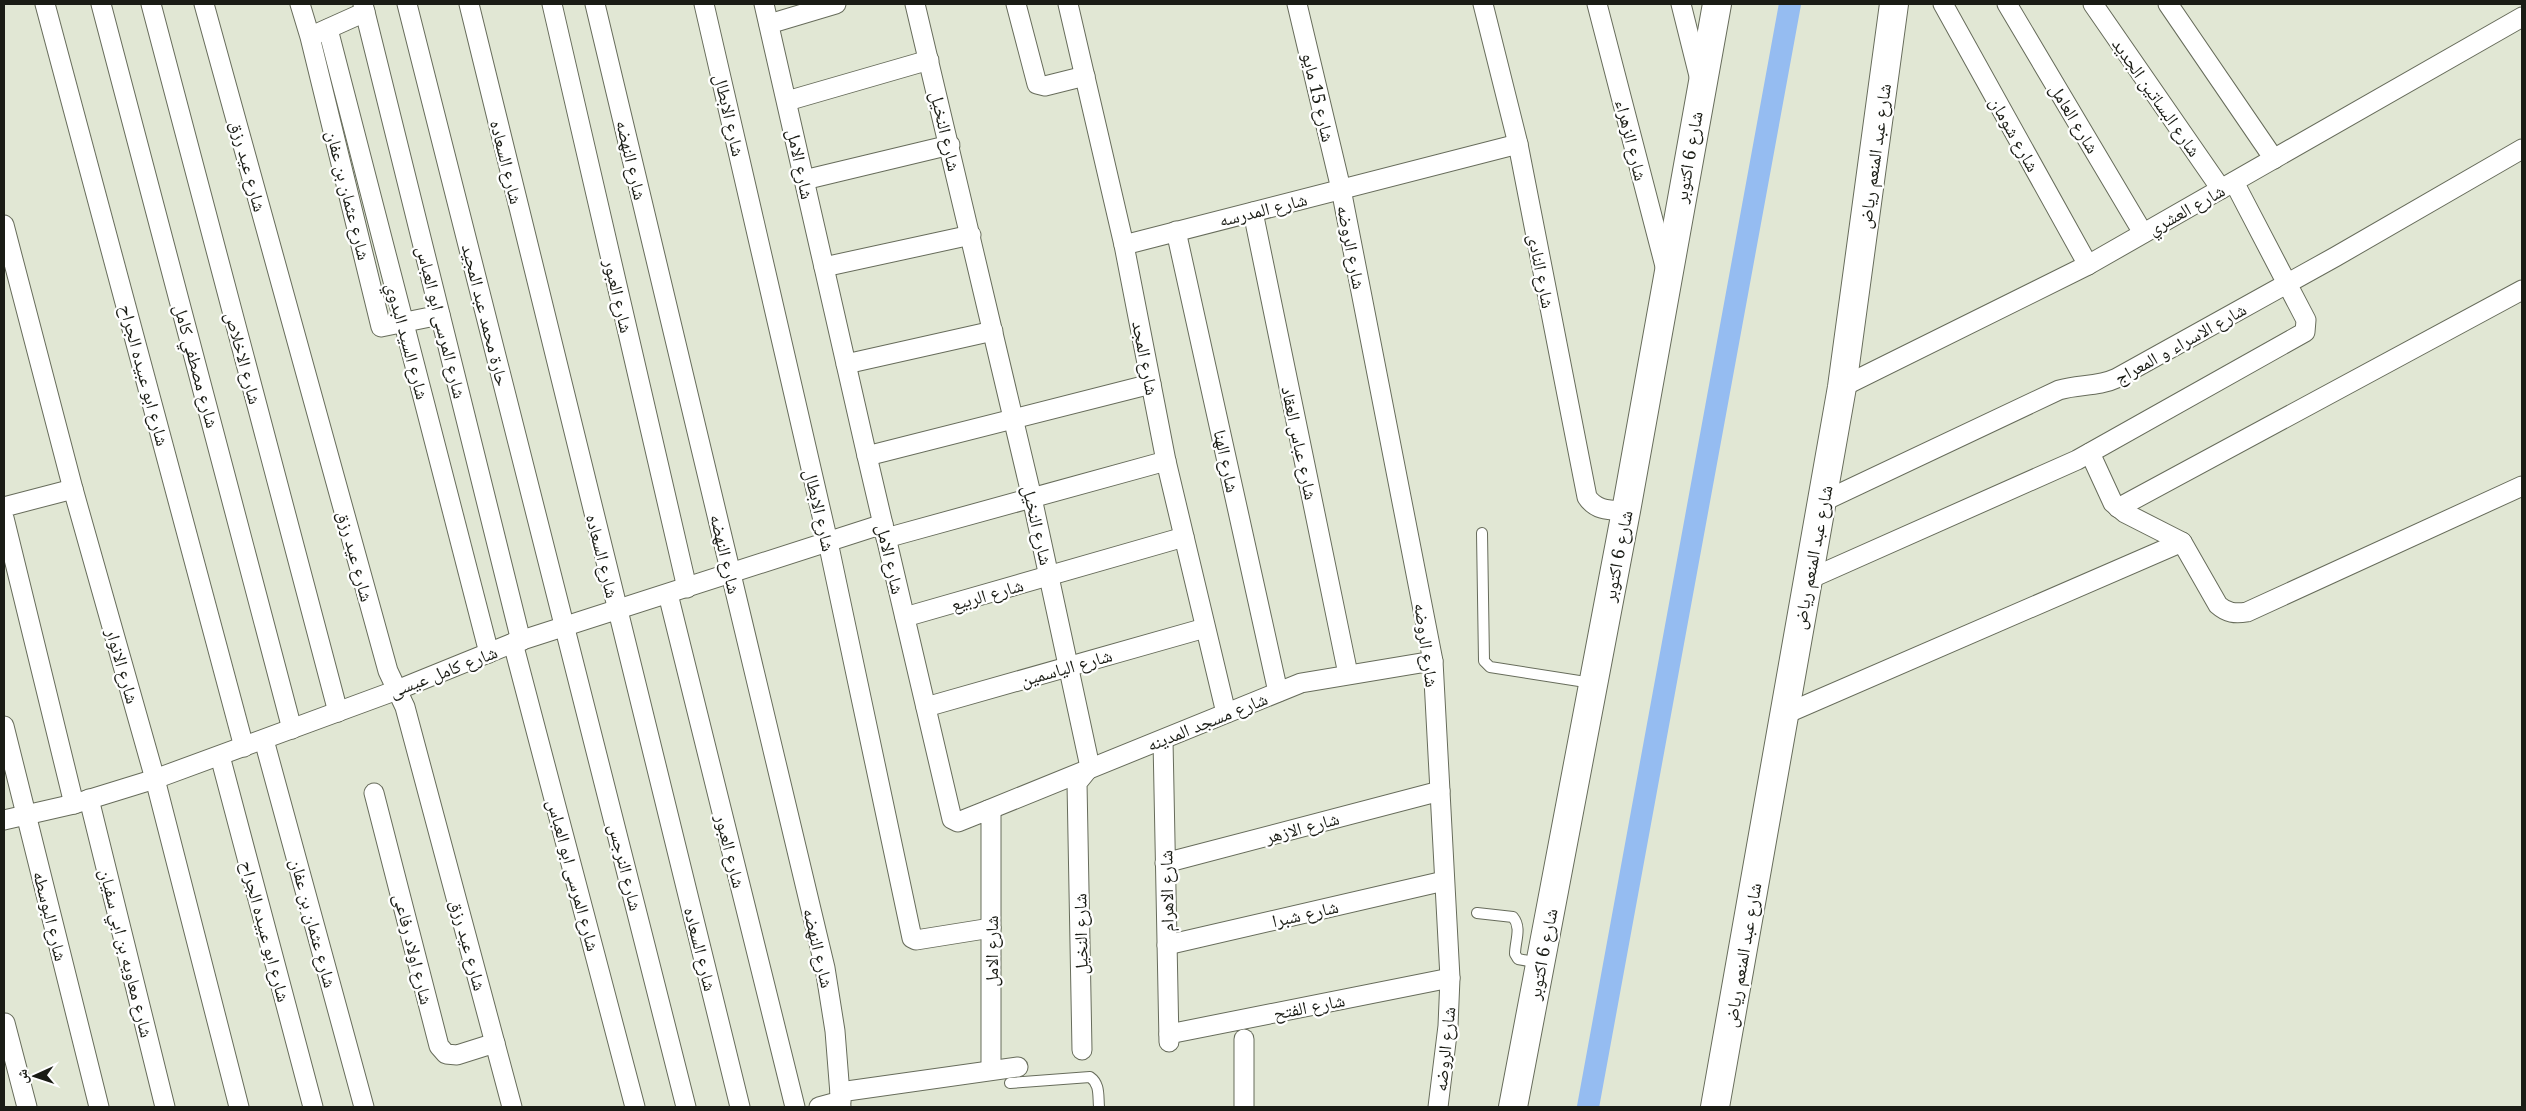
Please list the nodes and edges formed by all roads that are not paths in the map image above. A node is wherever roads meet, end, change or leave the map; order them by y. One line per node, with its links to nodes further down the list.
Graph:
1 (45, 4): 101 (street, شارع ابو عبيده الجراح)
2 (101, 4): 98 (street, شارع مصطفي كامل)
3 (151, 4): 94 (street, شارع الاخلاص)
4 (204, 4): 91 (street, شارع عيد رزق)
5 (300, 4): 30 (street, شارع عثمان بن عفان)
6 (407, 4): 83 (street, حارة محمد عبد المجيد)
7 (469, 4): 81 (street, شارع السعاده)
8 (552, 4): 79 (street, شارع العبور)
9 (595, 4): 76 (street, شارع النهضه)
10 (704, 4): 74 (street, شارع الابطال)
11 (764, 4): 28 (street, شارع الامل)
12 (836, 4): 28 (street)
13 (915, 4): 31 (street, شارع النخيل)
14 (1016, 4): 32 (street)
15 (1068, 4): 32 (street, شارع المجد)
16 (1297, 4): 41 (street, شارع 15 مايو)
17 (1483, 4): 35 (street, شارع النادى)
18 (1598, 4): 50 (street, شارع الزهراء)
19 (1681, 4): 33 (street)
20 (1717, 4): 33 (main road, شارع 6 اكتوبر)
21 (1894, 4): 58 (main road, شارع عبد المنعم رياض)
22 (1943, 4): 48 (street, شارع شومان)
23 (2007, 4): 45 (street, شارع العامل)
24 (2093, 4): 40 (street, شارع البساتين الجديد)
25 (2168, 4): 38 (street)
26 (364, 8): 29 (street); 53 (street, شارع المرسى ابو العباس)
27 (2522, 17): 38 (street, شارع العشري)
28 (769, 24): 34 (street, شارع الامل)
29 (328, 29): 30 (street); 54 (street, شارع السيد البدوي)
30 (310, 37): 54 (street, شارع عثمان بن عفان)
31 (929, 60): 34 (street); 36 (street, شارع النخيل)
32 (1085, 76): 47 (street, شارع المجد)
33 (1701, 84): 50 (main road, شارع 6 اكتوبر)
34 (787, 101): 39 (street, شارع الامل)
35 (1518, 144): 41 (street, شارع المدرسه); 69 (street, شارع النادى)
36 (950, 145): 39 (street); 46 (street, شارع النخيل)
37 (2522, 149): 51 (street, شارع الاسراء و المعراج)
38 (2274, 160): 40 (street, شارع العشري)
39 (804, 180): 49 (street, شارع الامل)
40 (2227, 186): 45 (street, شارع العشري); 51 (street, شارع البساتين الجديد)
41 (1341, 189): 42 (street, شارع المدرسه); 87 (street, شارع الروضه)
42 (1253, 212): 44 (street, شارع المدرسه); 89 (street, شارع عباس العقاد)
43 (4, 225): 64 (street, شارع الانوار)
44 (1176, 231): 47 (street, شارع المدرسه); 92 (street, شارع الهنا)
45 (2143, 233): 48 (street, شارع العشري)
46 (970, 236): 49 (street); 55 (street, شارع النخيل)
47 (1124, 245): 57 (street, شارع المجد)
48 (2088, 264): 58 (street, شارع العشري)
49 (824, 267): 56 (street, شارع الامل)
50 (1667, 276): 69 (main road, شارع 6 اكتوبر)
51 (2287, 284): 60 (street, شارع البساتين الجديد); 66 (street, شارع الاسراء و المعراج)
52 (2522, 290): 68 (street)
53 (440, 315): 54 (street, شارع عثمان بن عفان); 85 (street, شارع المرسى ابو العباس)
54 (404, 324): 86 (street, شارع السيد البدوي)
55 (993, 331): 56 (street); 59 (street, شارع النخيل)
56 (846, 364): 61 (street, شارع الامل)
57 (1151, 384): 59 (street); 62 (street, شارع المجد)
58 (1842, 386): 66 (main road, شارع عبد المنعم رياض)
59 (1014, 419): 61 (street); 65 (street, شارع النخيل)
60 (2090, 453): 68 (street); 78 (street, شارع البساتين الجديد)
61 (867, 456): 71 (street, شارع الامل)
62 (1166, 461): 65 (street, شارع كامل عيسى); 73 (street, شارع المجد)
63 (2522, 486): 75 (street)
64 (73, 489): 67 (street); 104 (street, شارع الانوار)
65 (1032, 498): 71 (street, شارع كامل عيسى); 77 (street, شارع النخيل)
66 (1822, 502): 78 (main road, شارع عبد المنعم رياض)
67 (4, 507)
68 (2118, 508): 75 (street)
69 (1626, 511): 90 (main road, شارع 6 اكتوبر)
70 (4, 518): 107 (street, شارع معاويه بن ابي سفيان)
71 (884, 532): 74 (street, شارع كامل عيسى); 82 (street, شارع الامل)
72 (1482, 533): 90 (lane)
73 (1184, 537): 77 (street, شارع الربيع); 84 (street, شارع المجد)
74 (828, 542): 76 (street, شارع كامل عيسى); 114 (street, شارع الابطال)
75 (2182, 542): 96 (street)
76 (730, 574): 79 (street, شارع كامل عيسى); 125 (street, شارع النهضه)
77 (1050, 576): 82 (street, شارع الربيع); 88 (street, شارع النخيل)
78 (1807, 580): 96 (main road, شارع عبد المنعم رياض)
79 (687, 588): 80 (street, شارع كامل عيسى)
80 (668, 594): 81 (street, شارع كامل عيسى); 136 (street, شارع العبور)
81 (617, 611): 83 (street, شارع كامل عيسى); 135 (street, شارع السعاده)
82 (905, 617): 93 (street, شارع الامل)
83 (565, 627): 85 (street, شارع كامل عيسى); 134 (street, شارع النرجس)
84 (1205, 628): 88 (street, شارع الياسمين); 95 (street, شارع المجد)
85 (518, 642): 86 (street, شارع كامل عيسى); 133 (street, شارع المرسى ابو العباس)
86 (489, 653): 91 (street, شارع كامل عيسى)
87 (1433, 661): 89 (street, شارع مسجد المدينه); 105 (street, شارع الروضه)
88 (1069, 667): 93 (street, شارع الياسمين); 103 (street, شارع النخيل)
89 (1348, 674): 92 (street, شارع مسجد المدينه)
90 (1593, 683): 116 (main road, شارع 6 اكتوبر)
91 (397, 690): 94 (street, شارع كامل عيسى); 121 (street, شارع عيد رزق)
92 (1278, 692): 95 (street, شارع مسجد المدينه)
93 (926, 707): 108 (street, شارع الامل)
94 (338, 712): 98 (street, شارع كامل عيسى)
95 (1226, 713): 100 (street, شارع مسجد المدينه)
96 (1783, 715): 142 (main road, شارع عبد المنعم رياض)
97 (4, 726): 109 (street, شارع البوسطه)
98 (292, 728): 99 (street, شارع كامل عيسى)
99 (264, 740): 101 (street, شارع كامل عيسى); 131 (street, شارع عثمان بن عفان)
100 (1163, 740): 103 (street, شارع مسجد المدينه); 111 (street, شارع الاهرام)
101 (244, 747): 102 (street, شارع كامل عيسى)
102 (220, 756): 104 (street, شارع كامل عيسى); 130 (street, شارع ابو عبيده الجراح)
103 (1090, 767): 108 (street, شارع مسجد المدينه); 122 (street, شارع النخيل)
104 (155, 779): 107 (street, شارع كامل عيسى); 129 (street, شارع الانوار)
105 (1440, 791): 111 (street, شارع الازهر); 112 (street, شارع الروضه)
106 (374, 792): 121 (street, شارع اولاد رفاعى)
107 (81, 802): 109 (street, شارع كامل عيسى); 128 (street, شارع معاويه بن ابي سفيان)
108 (988, 810): 114 (street, شارع الامل)
109 (26, 815): 110 (street, شارع كامل عيسى); 127 (street, شارع البوسطه)
110 (4, 820)
111 (1165, 863): 115 (street, شارع الاهرام)
112 (1444, 881): 115 (street, شارع شبرا); 117 (street, شارع الروضه)
113 (1477, 913): 116 (lane)
114 (991, 928): 123 (street, شارع الامل)
115 (1167, 945): 119 (street, شارع الاهرام)
116 (1540, 964): 141 (main road, شارع 6 اكتوبر)
117 (1450, 978): 119 (street, شارع الفتح); 140 (street, شارع الروضه)
118 (5, 1023): 126 (street)
119 (1169, 1038)
120 (1244, 1039): 139 (street)
121 (495, 1043): 132 (street, شارع عيد رزق)
122 (1082, 1050)
123 (991, 1070): 124 (street); 125 (street)
124 (1014, 1075): 138 (lane)
125 (841, 1100): 137 (street)
126 (27, 1107)
127 (99, 1107)
128 (165, 1107)
129 (239, 1107)
130 (313, 1107)
131 (364, 1107)
132 (512, 1107)
133 (635, 1107)
134 (686, 1107)
135 (740, 1107)
136 (795, 1107)
137 (819, 1107)
138 (1099, 1107)
139 (1244, 1107)
140 (1438, 1107)
141 (1513, 1107)
142 (1715, 1107)

